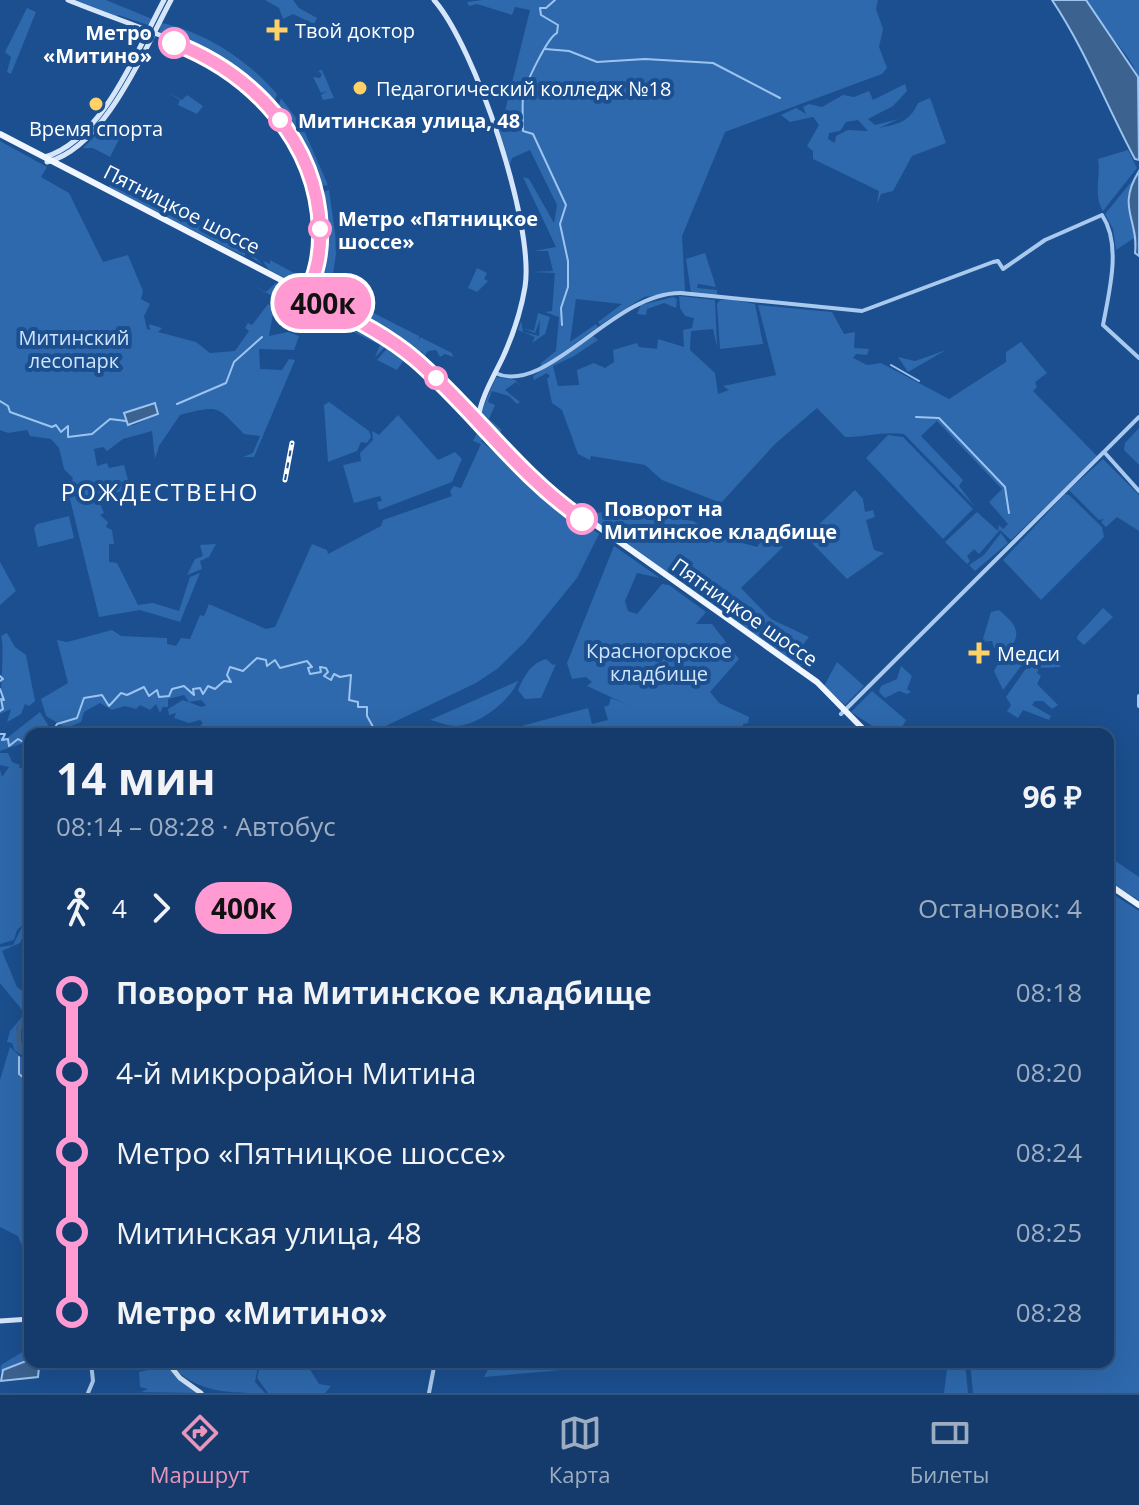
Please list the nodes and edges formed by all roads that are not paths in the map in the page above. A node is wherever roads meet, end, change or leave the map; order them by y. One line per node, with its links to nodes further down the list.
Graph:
1 (68, 0): 5 (main road)
2 (164, 0): 5 (main road)
3 (171, 0): 5 (main road)
4 (434, 0): 12 (main road)
5 (150, 33): 7 (main road); 10 (main road)
6 (0, 136): 8 (main road, Пятницкое шоссе)
7 (62, 153): 8 (main road); 9 (main road)
8 (50, 162): 9 (main road, Пятницкое шоссе); 10 (main road, Пятницкое шоссе)
9 (66, 168): 10 (main road, Пятницкое шоссе)
10 (306, 293): 13 (main road, Пятницкое шоссе); 15 (main road, Пятницкое шоссе)
11 (1139, 358): 12 (street)
12 (495, 373): 14 (main road)
13 (466, 402): 14 (main road); 15 (main road, Пятницкое шоссе)
14 (482, 404): 15 (main road)
15 (476, 416): 19 (main road, Пятницкое шоссе)
16 (1139, 417): 17 (street)
17 (1105, 453): 18 (street); 19 (street)
18 (1139, 491)
19 (842, 712): 20 (main road, Пятницкое шоссе); 21 (main road, Пятницкое шоссе)
20 (857, 728)
21 (861, 728)
22 (1114, 890): 23 (main road)
23 (1139, 905)
24 (24, 1319): 25 (main road)
25 (0, 1321)
26 (92, 1368): 29 (street)
27 (172, 1368): 30 (main road)
28 (434, 1368): 31 (street)
29 (88, 1393)
30 (201, 1393)
31 (429, 1393)

